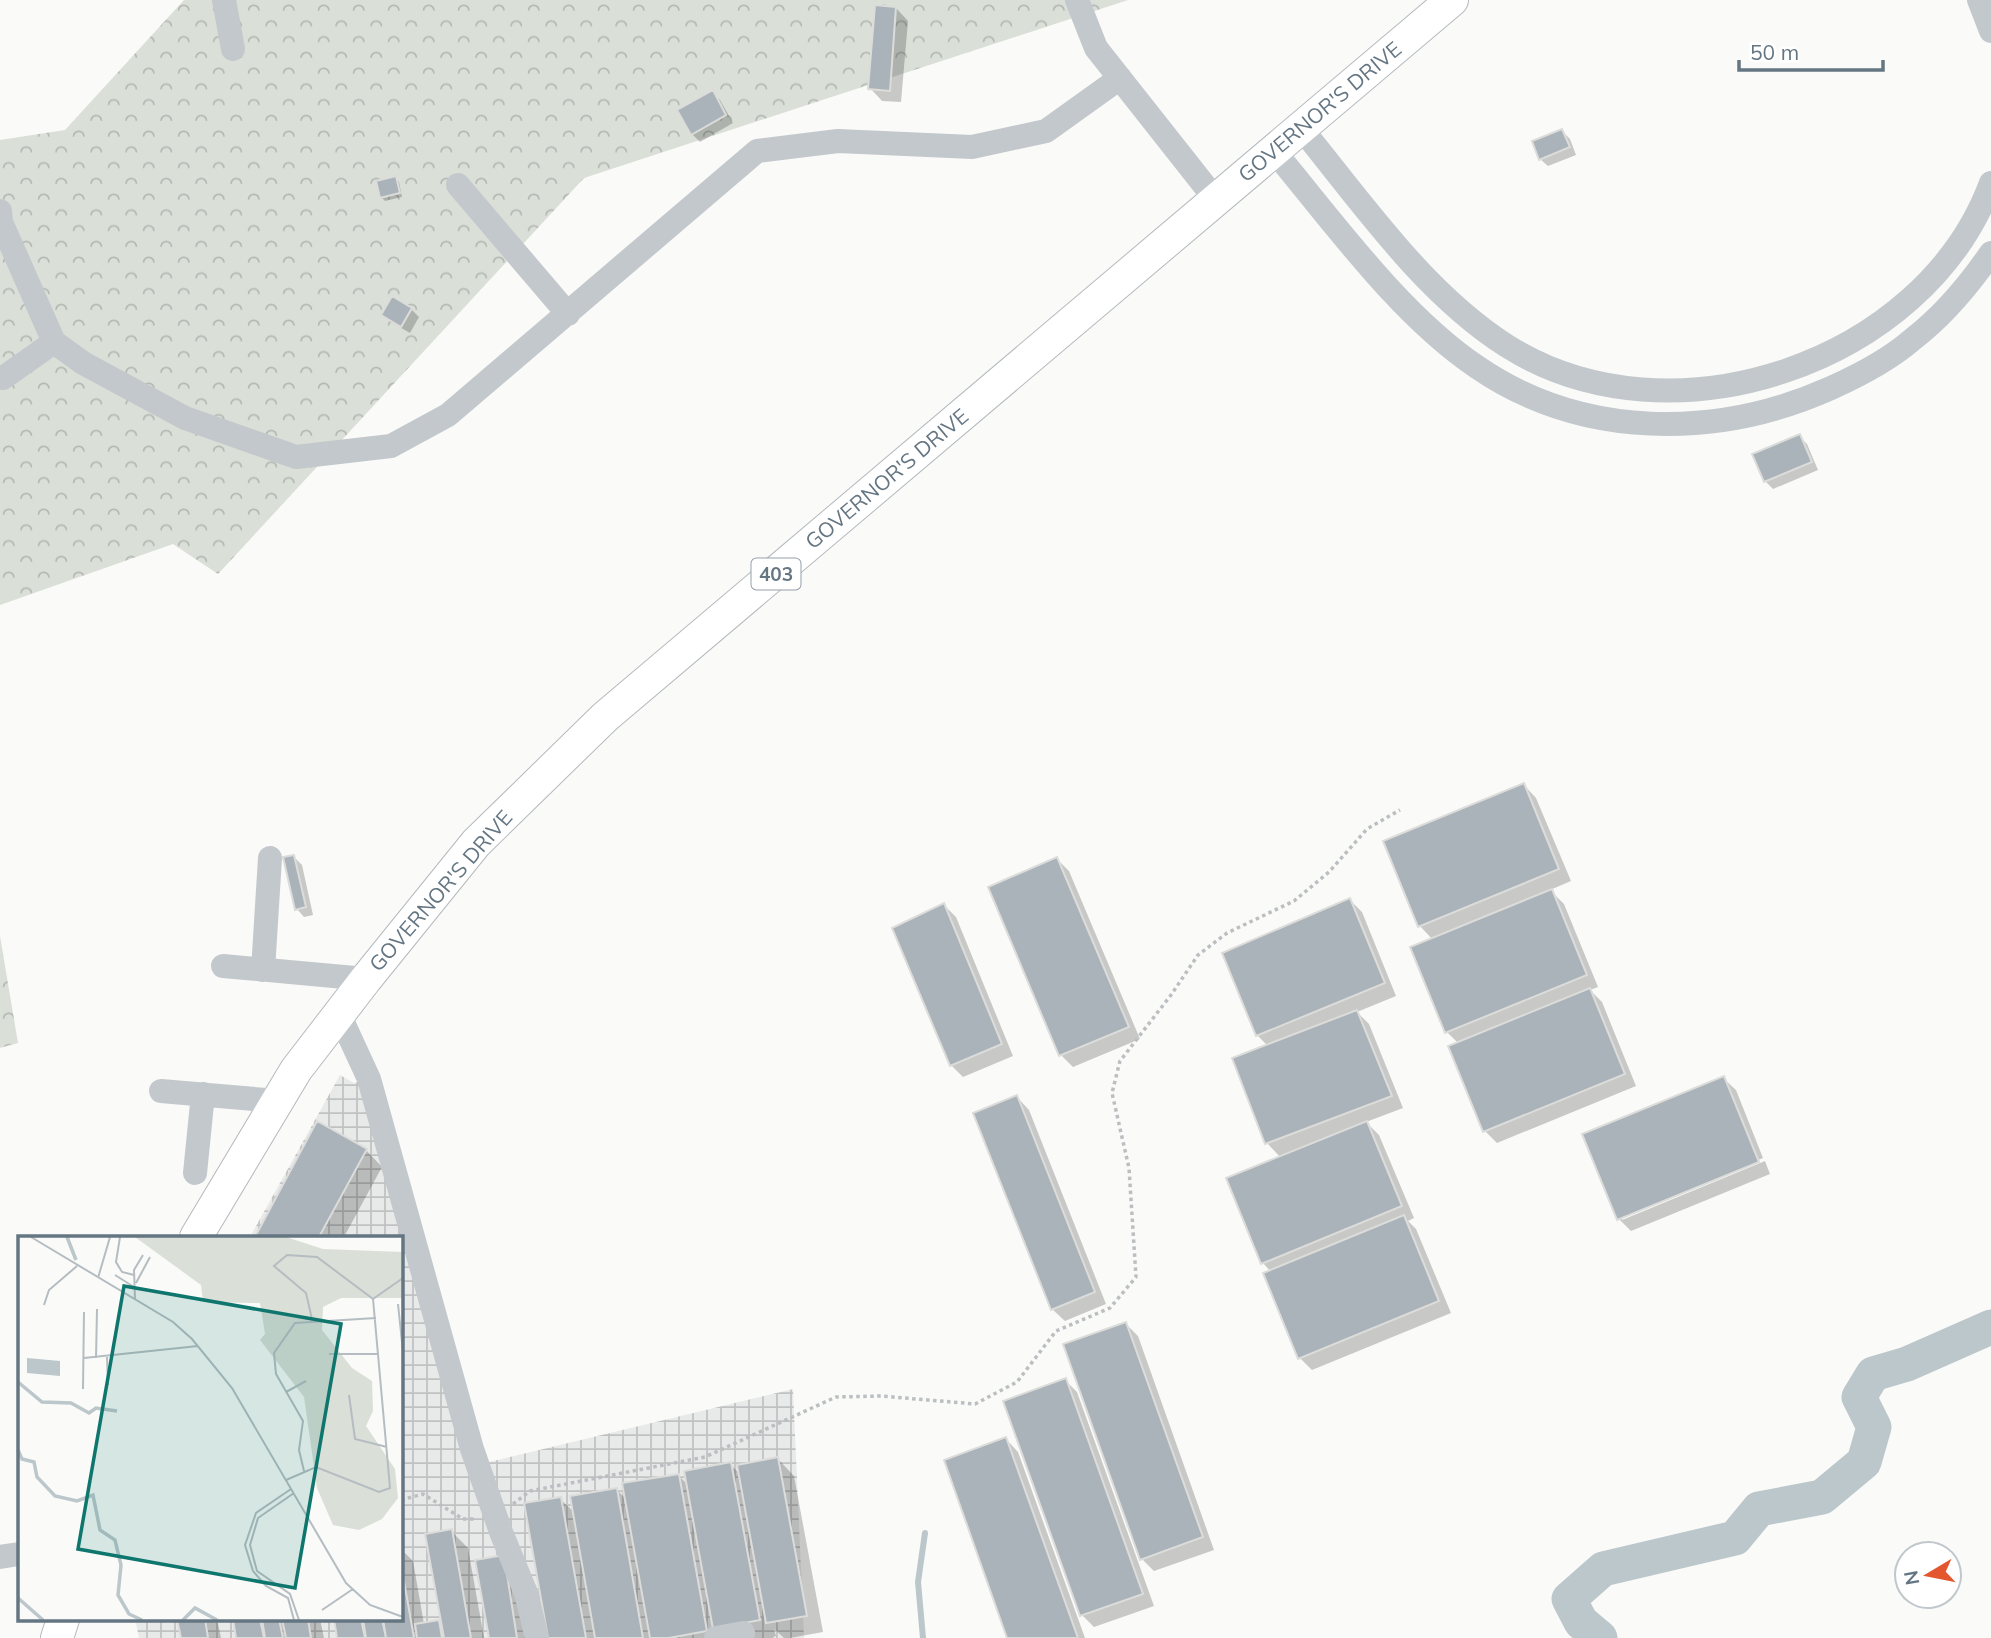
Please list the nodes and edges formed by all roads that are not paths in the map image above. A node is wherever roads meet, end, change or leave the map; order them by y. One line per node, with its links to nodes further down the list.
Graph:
1 (224, 0): 6 (street)
2 (1077, 0): 7 (street)
3 (1452, 0): 8 (main road, GOVERNOR'S DRIVE / 403)
4 (1979, 0): 5 (street)
5 (1991, 31)
6 (233, 50)
7 (1120, 78): 12 (street); 15 (street)
8 (1301, 128): 9 (main road, GOVERNOR'S DRIVE / 403); 10 (street)
9 (1274, 151): 12 (main road, GOVERNOR'S DRIVE / 403); 14 (street)
10 (1991, 183)
11 (458, 185): 15 (street)
12 (1216, 200): 21 (main road, GOVERNOR'S DRIVE / 403)
13 (0, 218): 16 (street)
14 (1991, 253)
15 (568, 314): 16 (street)
16 (54, 342): 17 (street)
17 (3, 378)
18 (270, 858): 20 (street)
19 (223, 966): 20 (street)
20 (263, 970): 21 (street)
21 (366, 979): 22 (main road, GOVERNOR'S DRIVE / 403)
22 (339, 1014): 25 (main road, GOVERNOR'S DRIVE / 403); 33 (street)
23 (161, 1091): 24 (street)
24 (203, 1094): 25 (street); 26 (street)
25 (278, 1101): 27 (main road, GOVERNOR'S DRIVE / 403)
26 (195, 1173)
27 (197, 1236)
28 (18, 1554): 29 (street)
29 (0, 1557)
30 (63, 1620): 32 (main road)
31 (743, 1633): 34 (street)
32 (57, 1638)
33 (537, 1638)
34 (716, 1638)

